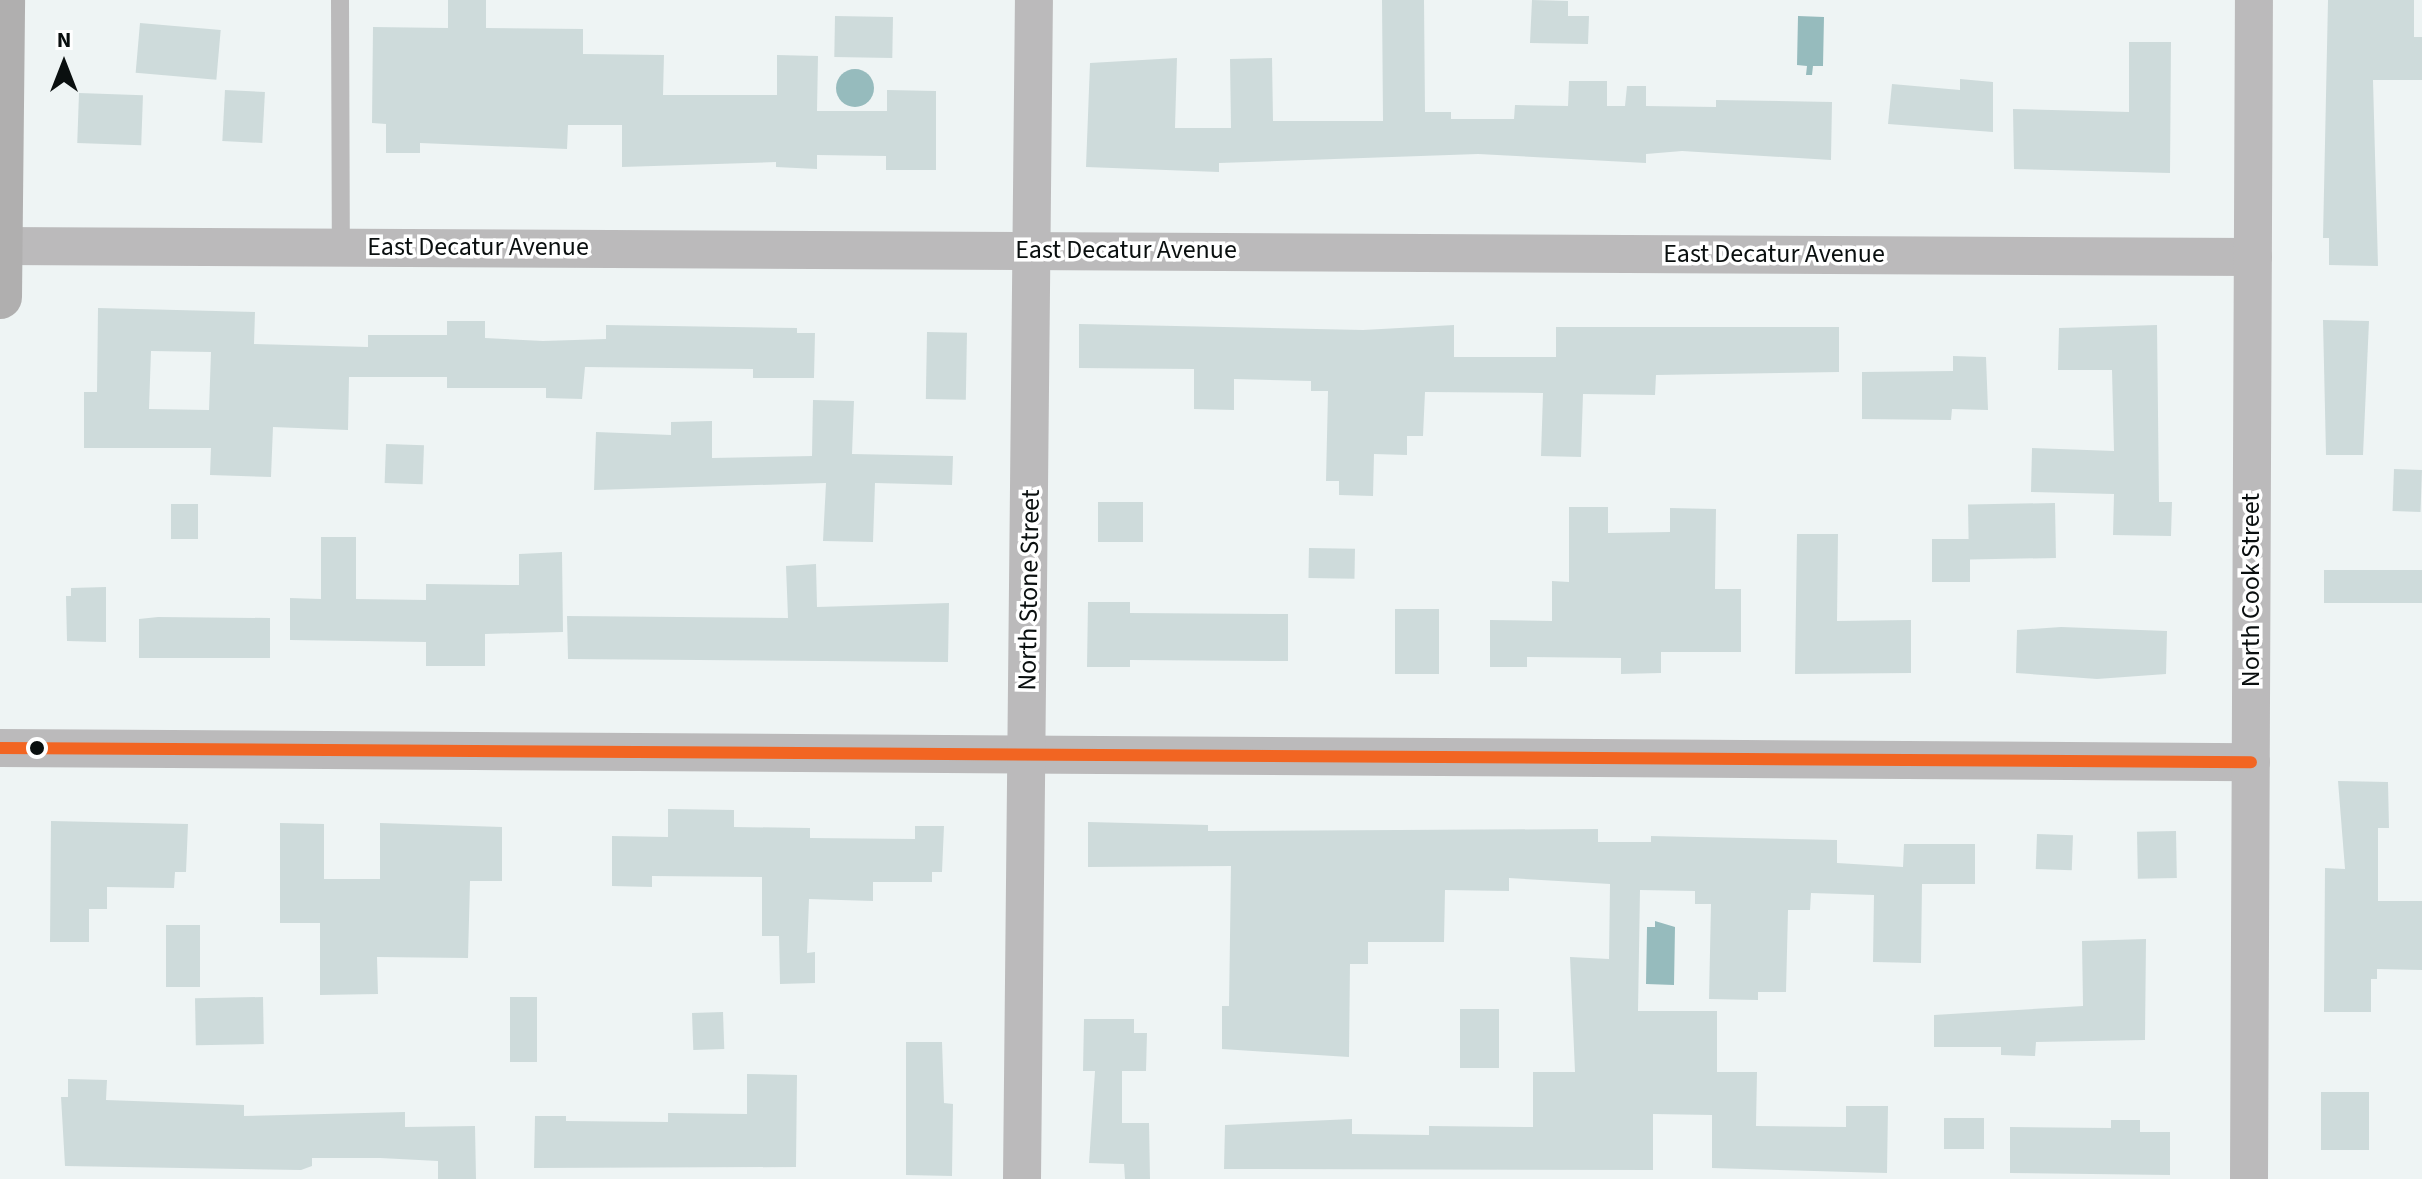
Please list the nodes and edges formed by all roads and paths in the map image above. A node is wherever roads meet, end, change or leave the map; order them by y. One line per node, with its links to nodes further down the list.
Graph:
1 (3, 0): 5 (main road)
2 (340, 0): 6 (lane)
3 (1034, 0): 7 (street, North Stone Street)
4 (2254, 0): 8 (street, North Cook Street)
5 (0, 246): 6 (street, East Decatur Avenue); 9 (main road)
6 (341, 247): 7 (street, East Decatur Avenue)
7 (1032, 250): 8 (street, East Decatur Avenue); 11 (street, North Stone Street)
8 (2253, 257): 12 (street, North Cook Street)
9 (0, 297)
10 (0, 748): 11 (street)
11 (1027, 752): 12 (street); 13 (street, North Stone Street)
12 (2251, 762): 14 (street, North Cook Street)
13 (1022, 1179)
14 (2249, 1179)

